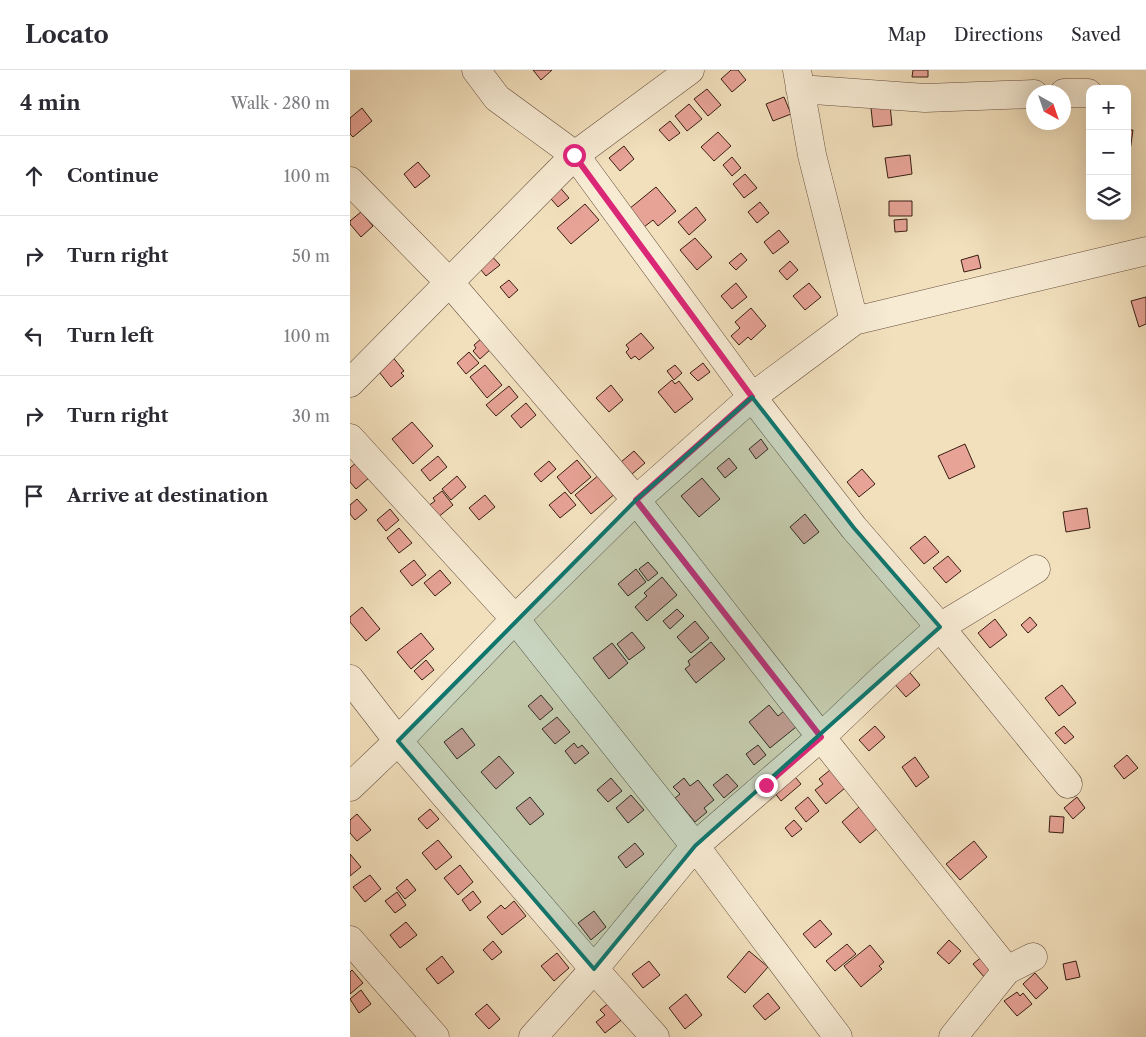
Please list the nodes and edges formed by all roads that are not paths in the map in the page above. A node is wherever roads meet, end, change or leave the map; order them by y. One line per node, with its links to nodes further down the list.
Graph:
1 (476, 70): 5 (street)
2 (690, 70): 5 (street)
3 (799, 79): 4 (street); 9 (street)
4 (1026, 94)
5 (574, 155): 8 (street); 11 (street)
6 (350, 181): 8 (street)
7 (1146, 251): 9 (street)
8 (450, 283): 10 (street); 13 (street)
9 (854, 321): 11 (street)
10 (350, 383)
11 (752, 397): 13 (street); 16 (street)
12 (350, 438): 15 (street)
13 (636, 500): 15 (street); 18 (street)
14 (1036, 569): 16 (street)
15 (515, 619): 19 (street); 22 (street)
16 (940, 627): 18 (street); 20 (street)
17 (350, 678): 19 (street)
18 (821, 737): 22 (street); 26 (street)
19 (398, 741): 21 (street); 25 (street)
20 (1068, 784)
21 (350, 787)
22 (695, 846): 25 (street); 30 (street)
23 (350, 940): 27 (street)
24 (1033, 957): 26 (street)
25 (594, 969): 28 (street); 29 (street)
26 (1007, 970): 31 (street)
27 (435, 1037)
28 (533, 1037)
29 (655, 1037)
30 (838, 1037)
31 (953, 1037)

